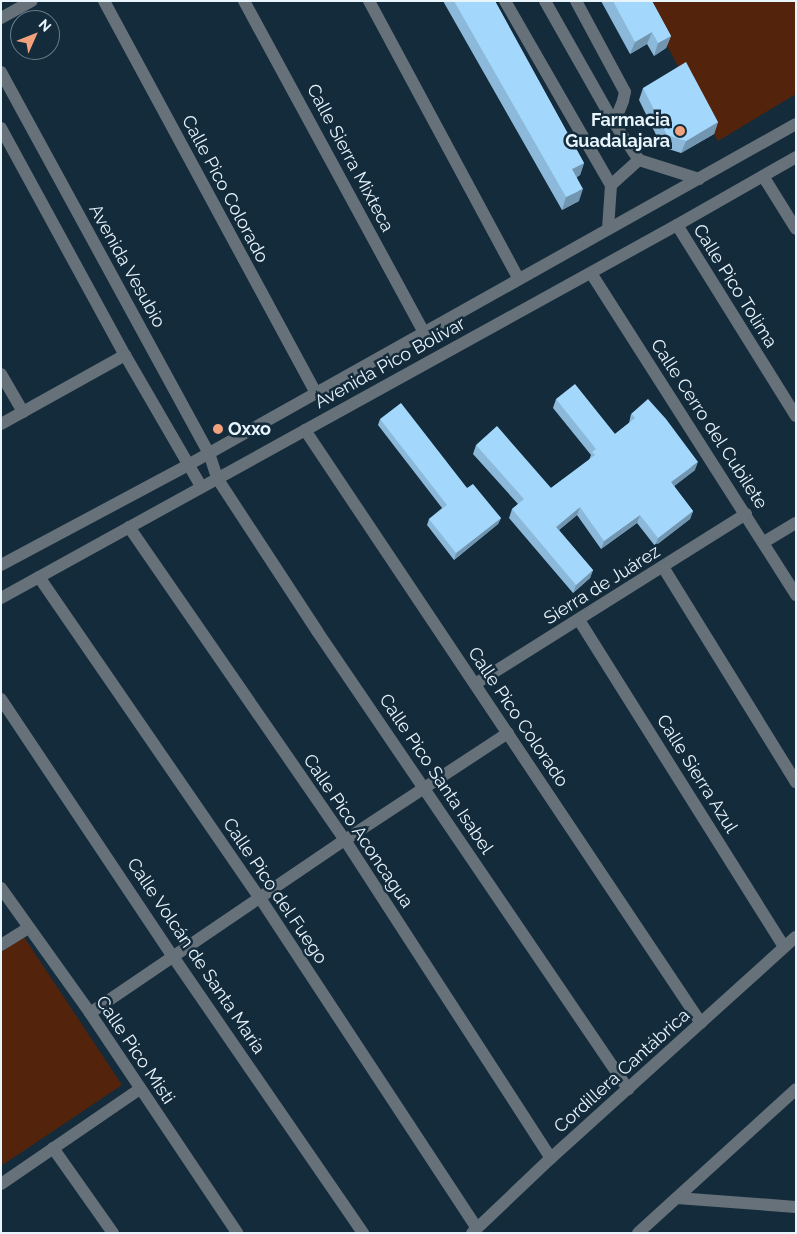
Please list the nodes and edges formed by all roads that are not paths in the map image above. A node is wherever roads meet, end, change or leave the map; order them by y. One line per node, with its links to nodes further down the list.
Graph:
1 (32, 1): 8 (street)
2 (104, 1): 26 (street, Calle Pico Colorado)
3 (244, 1): 23 (street, Calle Sierra Mixteca)
4 (369, 1): 22 (street)
5 (505, 1): 17 (street)
6 (546, 1): 10 (street)
7 (576, 1): 10 (street)
8 (1, 18)
9 (1, 72): 31 (street, Avenida Vesubio)
10 (614, 123): 14 (street)
11 (796, 124): 16 (street, Avenida Pico Bolívar)
12 (1, 128): 24 (street)
13 (796, 157): 15 (street, Avenida Pico Bolívar)
14 (639, 160): 16 (street); 17 (street)
15 (763, 176): 18 (street, Avenida Pico Bolívar); 20 (street)
16 (699, 178): 19 (street, Avenida Pico Bolívar)
17 (611, 185): 19 (street)
18 (677, 226): 21 (street, Avenida Pico Bolívar); 28 (street, Calle Pico Tolima)
19 (608, 229): 22 (street, Avenida Pico Bolívar)
20 (796, 229)
21 (591, 273): 30 (street, Avenida Pico Bolívar); 35 (street, Calle Cerro del Cubilete)
22 (519, 279): 23 (street, Avenida Pico Bolívar)
23 (424, 332): 26 (street, Avenida Pico Bolívar)
24 (126, 355): 27 (street); 32 (street)
25 (1, 374): 27 (street)
26 (316, 393): 31 (street, Avenida Pico Bolívar)
27 (23, 412): 29 (street)
28 (796, 416)
29 (1, 424)
30 (305, 430): 33 (street, Avenida Pico Bolívar); 45 (street, Calle Pico Colorado)
31 (209, 453): 32 (street, Avenida Pico Bolívar); 33 (street, Avenida Vesubio)
32 (188, 465): 34 (street); 39 (street, Avenida Pico Bolívar)
33 (217, 478): 34 (street, Avenida Pico Bolívar); 49 (street, Calle Pico Santa Isabel)
34 (201, 486): 37 (street, Avenida Pico Bolívar)
35 (746, 514): 38 (street, Calle Cerro del Cubilete); 40 (street, Sierra de Juárez)
36 (796, 523): 38 (street)
37 (129, 527): 41 (street, Avenida Pico Bolívar); 50 (street, Calle Pico Aconcagua)
38 (764, 542): 42 (street, Calle Cerro del Cubilete)
39 (1, 565)
40 (663, 567): 44 (street, Sierra de Juárez); 48 (street)
41 (39, 577): 43 (street, Avenida Pico Bolívar); 52 (street, Calle Pico del Fuego)
42 (796, 594)
43 (1, 598)
44 (579, 620): 45 (street, Sierra de Juárez); 56 (street, Calle Sierra Azul)
45 (475, 684): 47 (street, Calle Pico Colorado)
46 (1, 698): 57 (street, Calle Volcán de Santa María)
47 (508, 733): 49 (street); 59 (street, Calle Pico Colorado)
48 (796, 782)
49 (424, 788): 50 (street); 61 (street, Calle Pico Santa Isabel)
50 (345, 840): 52 (street); 64 (street, Calle Pico Aconcagua)
51 (1, 888): 53 (street, Calle Pico Misti)
52 (260, 898): 57 (street); 68 (street, Calle Pico del Fuego)
53 (28, 928): 55 (street); 58 (street, Calle Pico Misti)
54 (796, 937): 56 (street, Cordillera Cantábrica)
55 (1, 945)
56 (784, 947): 59 (street, Cordillera Cantábrica)
57 (174, 958): 58 (street); 71 (street, Calle Volcán de Santa María)
58 (90, 1013): 60 (street, Calle Pico Misti)
59 (701, 1023): 61 (street, Cordillera Cantábrica)
60 (140, 1089): 63 (street); 70 (street, Calle Pico Misti)
61 (628, 1089): 64 (street, Cordillera Cantábrica)
62 (796, 1089): 66 (street)
63 (53, 1148): 65 (street); 69 (street)
64 (551, 1158): 68 (street, Cordillera Cantábrica)
65 (1, 1184)
66 (677, 1198): 67 (street); 72 (street)
67 (796, 1207)
68 (475, 1230)
69 (113, 1233)
70 (237, 1233)
71 (363, 1233)
72 (638, 1233)

